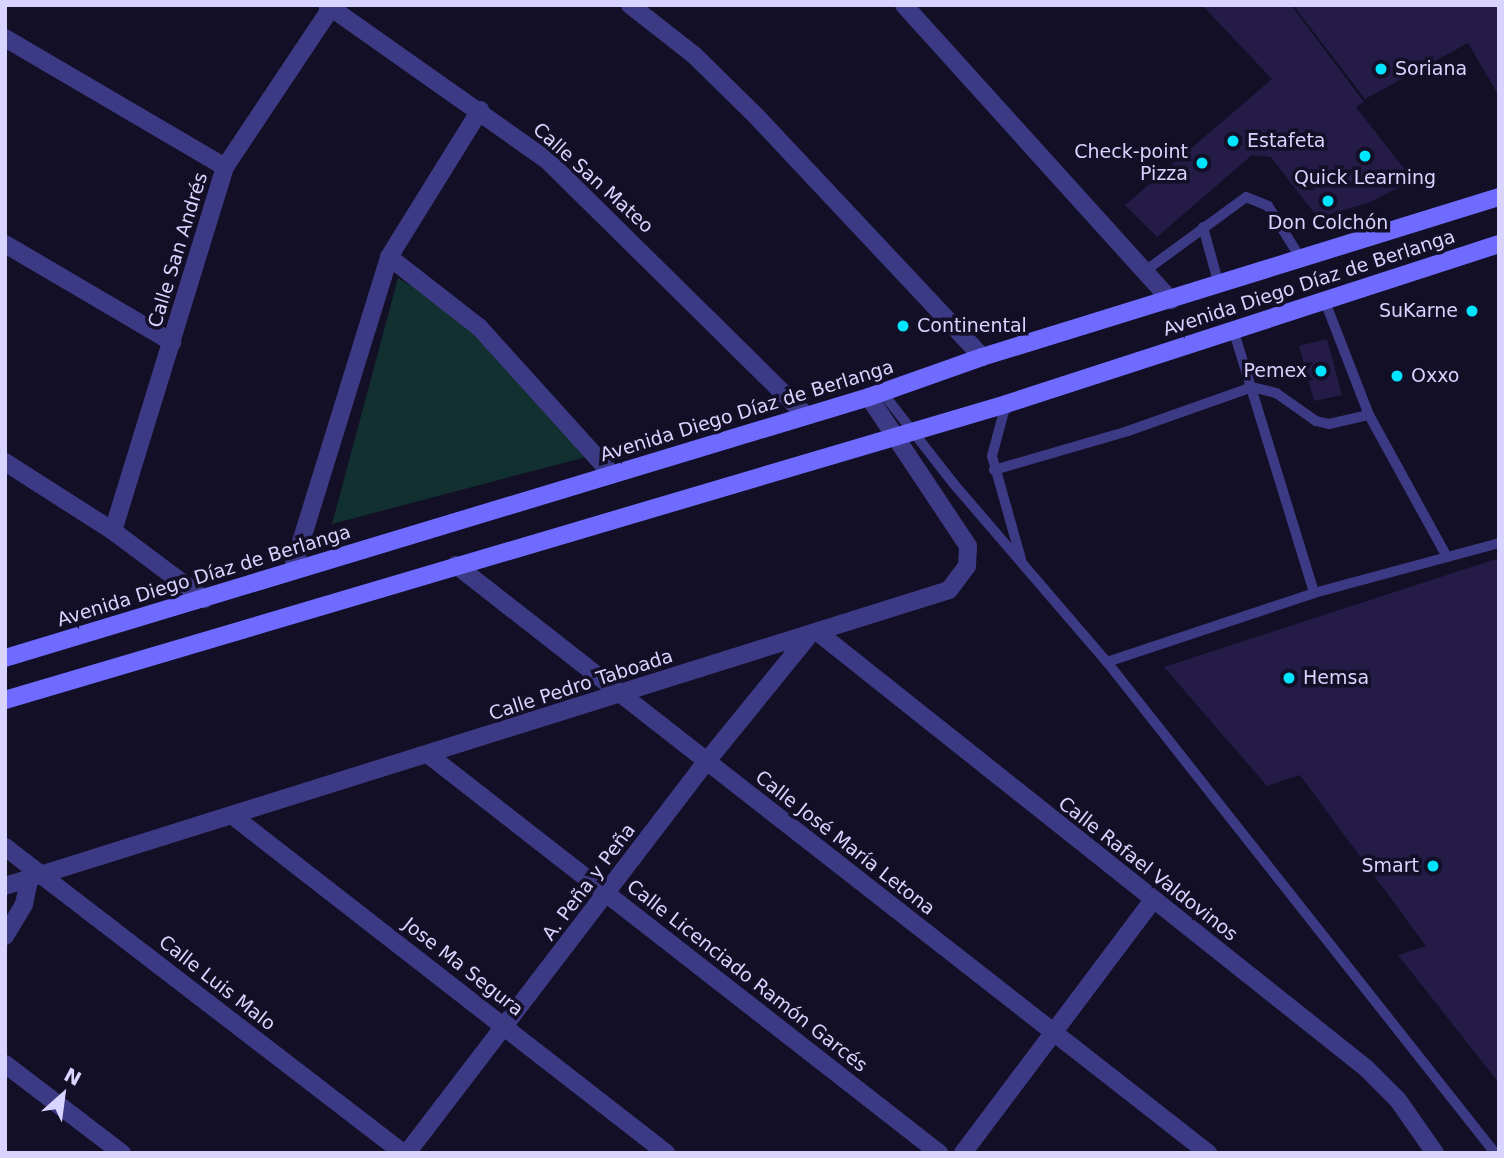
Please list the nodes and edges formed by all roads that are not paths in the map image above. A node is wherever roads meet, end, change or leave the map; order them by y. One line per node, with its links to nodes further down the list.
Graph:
1 (630, 5): 19 (street)
2 (331, 6): 5 (street, Calle San Mateo); 6 (street, Calle San Andrés)
3 (914, 9): 13 (street)
4 (5, 38): 6 (street)
5 (480, 110): 11 (street); 23 (street, Calle San Mateo)
6 (225, 167): 18 (street, Calle San Andrés)
7 (1499, 197): 12 (main road, Avenida Diego Díaz de Berlanga)
8 (1203, 227): 12 (lane); 13 (lane); 14 (lane)
9 (5, 244): 18 (street)
10 (1499, 244): 15 (main road, Avenida Diego Díaz de Berlanga)
11 (389, 257): 29 (street); 37 (street)
12 (1301, 259): 14 (main road, Avenida Diego Díaz de Berlanga)
13 (1145, 271): 16 (street)
14 (1219, 285): 16 (main road, Avenida Diego Díaz de Berlanga)
15 (1324, 299): 17 (main road, Avenida Diego Díaz de Berlanga); 24 (lane)
16 (1171, 300): 19 (main road, Avenida Diego Díaz de Berlanga)
17 (1233, 329): 20 (lane); 22 (main road, Avenida Diego Díaz de Berlanga)
18 (172, 342): 32 (street, Calle San Andrés)
19 (982, 357): 21 (main road, Avenida Diego Díaz de Berlanga)
20 (1252, 387): 24 (lane); 28 (lane); 38 (lane)
21 (876, 394): 23 (main road, Avenida Diego Díaz de Berlanga); 25 (lane); 26 (street, Calle Pedro Taboada)
22 (1006, 404): 25 (main road, Avenida Diego Díaz de Berlanga); 28 (lane)
23 (805, 415): 29 (main road, Avenida Diego Díaz de Berlanga)
24 (1369, 415): 34 (lane)
25 (916, 432): 26 (main road, Avenida Diego Díaz de Berlanga); 30 (lane)
26 (897, 437): 31 (street, Calle Pedro Taboada); 36 (main road, Avenida Diego Díaz de Berlanga)
27 (5, 462): 32 (street)
28 (994, 470): 35 (lane)
29 (612, 474): 37 (main road, Avenida Diego Díaz de Berlanga)
30 (953, 484): 31 (lane); 35 (lane)
31 (934, 491): 40 (street, Calle Pedro Taboada)
32 (113, 531): 39 (street)
33 (1499, 543): 34 (lane)
34 (1447, 557): 38 (lane)
35 (1022, 562): 42 (lane)
36 (456, 565): 43 (street, Calle José María Letona); 44 (main road, Avenida Diego Díaz de Berlanga)
37 (292, 571): 39 (main road, Avenida Diego Díaz de Berlanga)
38 (1314, 593): 42 (lane)
39 (204, 599): 41 (main road, Avenida Diego Díaz de Berlanga)
40 (813, 636): 43 (street, Calle Pedro Taboada); 46 (street, A. Peña y Peña); 52 (street, Calle Rafael Valdovinos)
41 (5, 658)
42 (1107, 662): 64 (lane)
43 (618, 693): 45 (street, Calle Pedro Taboada); 46 (street, Calle José María Letona)
44 (5, 700)
45 (429, 756): 47 (street, Calle Pedro Taboada); 51 (street, Calle Licenciado Ramón Garcés)
46 (707, 761): 51 (street, A. Peña y Peña); 55 (street, Calle José María Letona)
47 (233, 816): 49 (street, Calle Pedro Taboada); 54 (street, Jose Ma Segura)
48 (5, 847): 49 (street, Calle Luis Malo)
49 (36, 878): 50 (street, Calle Pedro Taboada); 53 (street); 58 (street, Calle Luis Malo)
50 (5, 886)
51 (607, 893): 54 (street, A. Peña y Peña); 60 (street, Calle Licenciado Ramón Garcés)
52 (1152, 901): 55 (street); 63 (street, Calle Rafael Valdovinos)
53 (5, 936)
54 (506, 1027): 58 (street, A. Peña y Peña); 59 (street, Jose Ma Segura)
55 (1052, 1033): 61 (street); 62 (street, Calle José María Letona)
56 (5, 1064): 57 (street)
57 (122, 1153)
58 (405, 1153)
59 (666, 1153)
60 (939, 1153)
61 (963, 1153)
62 (1208, 1153)
63 (1435, 1153)
64 (1495, 1153)

